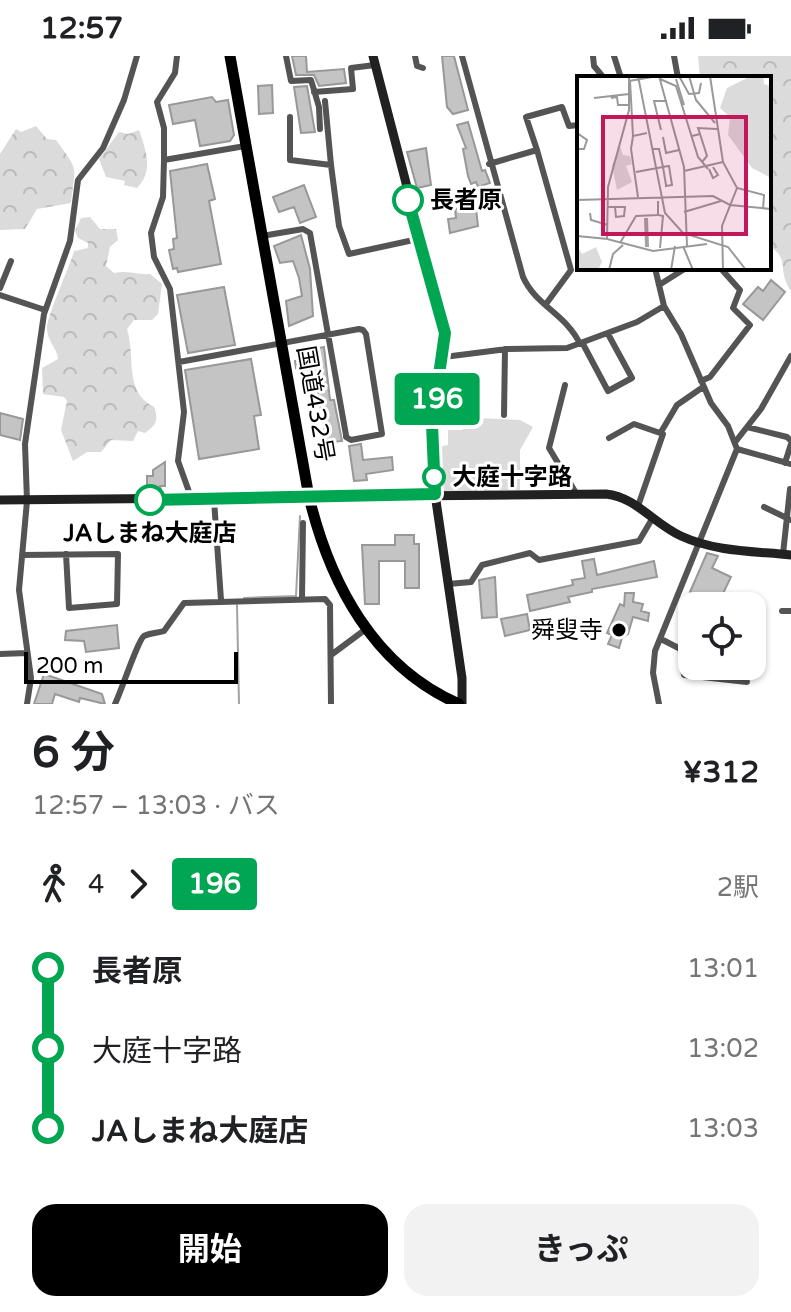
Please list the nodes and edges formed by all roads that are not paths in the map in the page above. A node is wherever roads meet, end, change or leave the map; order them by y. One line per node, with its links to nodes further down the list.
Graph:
1 (137, 56): 36 (street)
2 (177, 56): 22 (street)
3 (230, 56): 20 (highway, 国道432号)
4 (286, 56): 15 (street)
5 (415, 56): 11 (street)
6 (462, 56): 23 (street)
7 (593, 56): 12 (street)
8 (614, 56): 13 (street)
9 (674, 56): 14 (street)
10 (374, 60): 15 (street); 26 (main road)
11 (423, 68)
12 (602, 76)
13 (620, 76)
14 (678, 76)
15 (314, 92): 19 (street)
16 (325, 101): 24 (street)
17 (290, 117): 24 (street)
18 (577, 125): 21 (street)
19 (320, 129)
20 (246, 146): 22 (street); 25 (highway, 国道432号)
21 (537, 150): 23 (street); 34 (street)
22 (164, 160): 44 (street)
23 (489, 164): 34 (street)
24 (331, 165): 26 (street)
25 (262, 236): 38 (street); 39 (highway, 国道432号)
26 (418, 239): 43 (main road)
27 (11, 261): 32 (street)
28 (655, 270): 31 (street)
29 (683, 270): 31 (street)
30 (723, 271): 45 (street)
31 (659, 285): 35 (street)
32 (0, 288)
33 (0, 295): 36 (street)
34 (546, 304): 40 (street)
35 (664, 306): 37 (street); 45 (street)
36 (45, 310): 61 (street)
37 (608, 334): 40 (street); 40 (street)
38 (328, 335): 38 (street); 39 (street)
39 (281, 344): 44 (street); 57 (highway, 国道432号)
40 (581, 344): 41 (street)
41 (505, 349): 43 (street); 47 (street)
42 (791, 356): 48 (street)
43 (444, 357): 56 (main road)
44 (179, 362): 59 (street)
45 (702, 384): 49 (street); 52 (street)
46 (565, 385): 55 (street)
47 (504, 415)
48 (747, 427): 51 (street); 52 (street)
49 (661, 432): 50 (street); 62 (street)
50 (609, 438)
51 (791, 443): 53 (street)
52 (737, 445): 53 (street); 67 (street)
53 (788, 464)
54 (790, 489): 65 (street)
55 (576, 493): 56 (main road); 62 (main road)
56 (435, 494): 57 (main road); 71 (main road)
57 (309, 497): 60 (main road); 76 (highway, 国道432号)
58 (0, 500): 61 (main road)
59 (192, 500): 60 (main road); 61 (main road)
60 (214, 500): 73 (street)
61 (27, 501): 69 (street)
62 (638, 506): 64 (main road)
63 (764, 507): 65 (street)
64 (652, 519): 67 (main road); 71 (street)
65 (789, 519): 70 (street)
66 (303, 523): 72 (street)
67 (701, 545): 70 (main road); 77 (street)
68 (66, 554): 68 (street); 69 (street)
69 (22, 555): 79 (street)
70 (787, 555)
71 (448, 584): 87 (main road)
72 (302, 599): 73 (street); 81 (street)
73 (221, 600): 85 (street)
74 (782, 611): 75 (street)
75 (791, 611)
76 (367, 629): 81 (street); 87 (highway, 国道432号)
77 (661, 639): 78 (street); 88 (street)
78 (678, 649)
79 (27, 653): 80 (street); 84 (street)
80 (0, 654)
81 (331, 655): 86 (street)
82 (729, 680): 83 (street)
83 (747, 682)
84 (27, 704)
85 (115, 704)
86 (331, 704)
87 (460, 704)
88 (659, 704)

